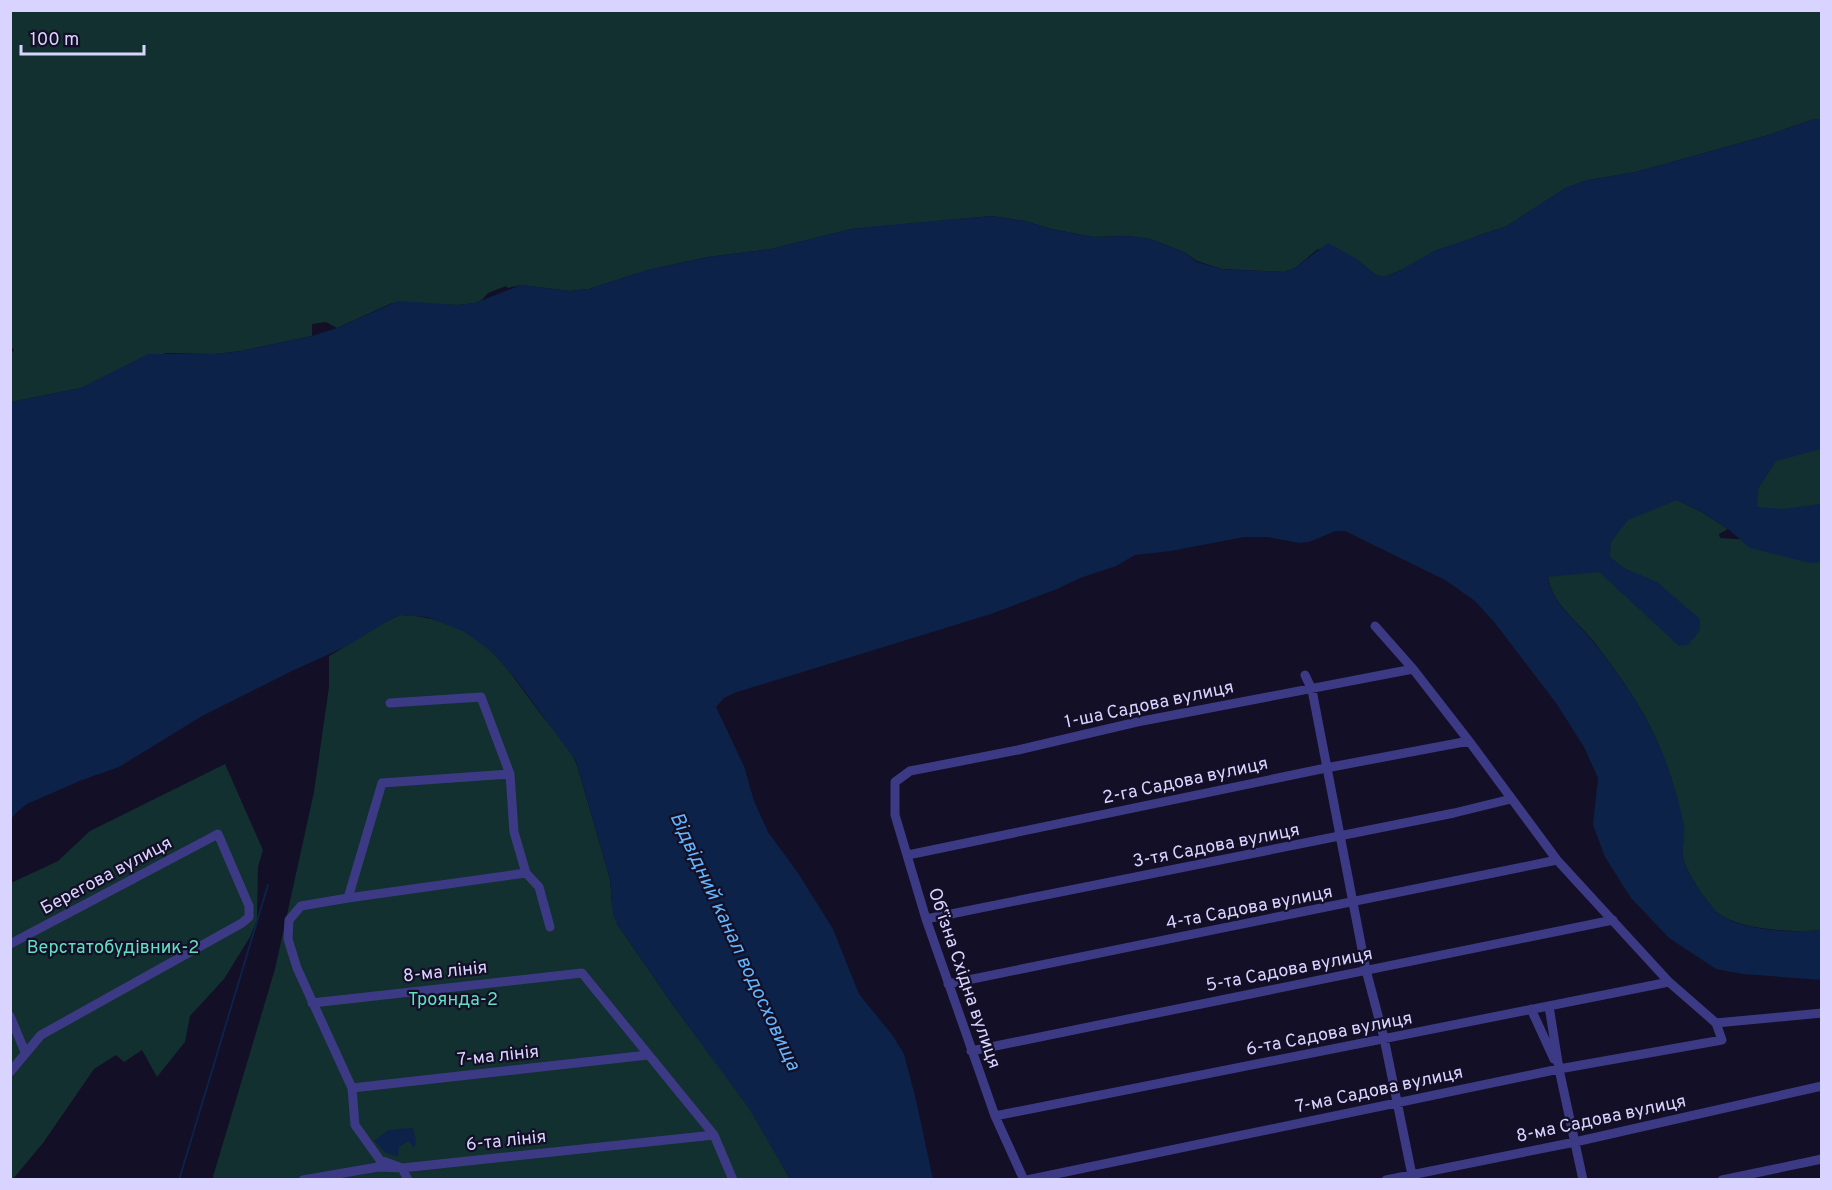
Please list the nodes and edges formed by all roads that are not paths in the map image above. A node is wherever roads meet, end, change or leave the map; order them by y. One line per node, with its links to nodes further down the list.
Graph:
1 (1376, 626): 2 (street)
2 (1413, 669): 4 (street, 1-ша Садова вулиця); 6 (street)
3 (1305, 675): 4 (street)
4 (1312, 690): 7 (street); 9 (street, 1-ша Садова вулиця)
5 (390, 703): 8 (street)
6 (1469, 741): 7 (street, 2-га Садова вулиця); 10 (street)
7 (1326, 768): 11 (street); 12 (street, 2-га Садова вулиця)
8 (510, 774): 14 (street); 15 (street)
9 (896, 782): 12 (street, Обʼїзна Східна вулиця)
10 (1511, 799): 11 (street, 3-тя Садова вулиця); 13 (street)
11 (1341, 837): 16 (street); 17 (street, 3-тя Садова вулиця)
12 (908, 855): 17 (street, Обʼїзна Східна вулиця)
13 (1557, 860): 16 (street, 4-та Садова вулиця); 18 (street)
14 (526, 873): 15 (street); 19 (street)
15 (348, 898): 24 (street)
16 (1353, 903): 21 (street); 23 (street, 4-та Садова вулиця)
17 (926, 919): 23 (street, Обʼїзна Східна вулиця)
18 (1613, 920): 21 (street, 5-та Садова вулиця); 22 (street)
19 (550, 927)
20 (10, 945): 32 (street, Берегова вулиця)
21 (1366, 970): 30 (street); 31 (street, 5-та Садова вулиця)
22 (1669, 982): 25 (street, 6-та Садова вулиця); 29 (street)
23 (948, 984): 31 (street, Обʼїзна Східна вулиця)
24 (312, 1003): 33 (street, 8-ма лінія); 37 (street)
25 (1549, 1006): 26 (street, 6-та Садова вулиця); 34 (street)
26 (1531, 1009): 30 (street, 6-та Садова вулиця); 34 (street)
27 (1821, 1013): 29 (street)
28 (10, 1016): 32 (street)
29 (1716, 1023): 34 (street, 7-ма Садова вулиця)
30 (1384, 1038): 38 (street); 39 (street, 6-та Садова вулиця)
31 (971, 1051): 39 (street, Обʼїзна Східна вулиця)
32 (25, 1052): 35 (street)
33 (648, 1055): 37 (street, 7-ма лінія); 40 (street)
34 (1559, 1069): 38 (street, 7-ма Садова вулиця); 41 (street)
35 (10, 1072)
36 (1821, 1086): 41 (street, 8-ма Садова вулиця)
37 (352, 1088): 43 (street)
38 (1397, 1102): 44 (street); 48 (street, 7-ма Садова вулиця)
39 (995, 1116): 48 (street, Обʼїзна Східна вулиця)
40 (714, 1135): 43 (street, 6-та лінія); 47 (street)
41 (1575, 1142): 44 (street, 8-ма Садова вулиця); 50 (street)
42 (1821, 1160): 51 (street)
43 (402, 1168): 45 (street, 6-та лінія); 46 (street)
44 (1413, 1177): 49 (street, 8-ма Садова вулиця)
45 (303, 1179)
46 (408, 1179)
47 (733, 1179)
48 (1026, 1179)
49 (1386, 1179)
50 (1583, 1179)
51 (1722, 1179)

